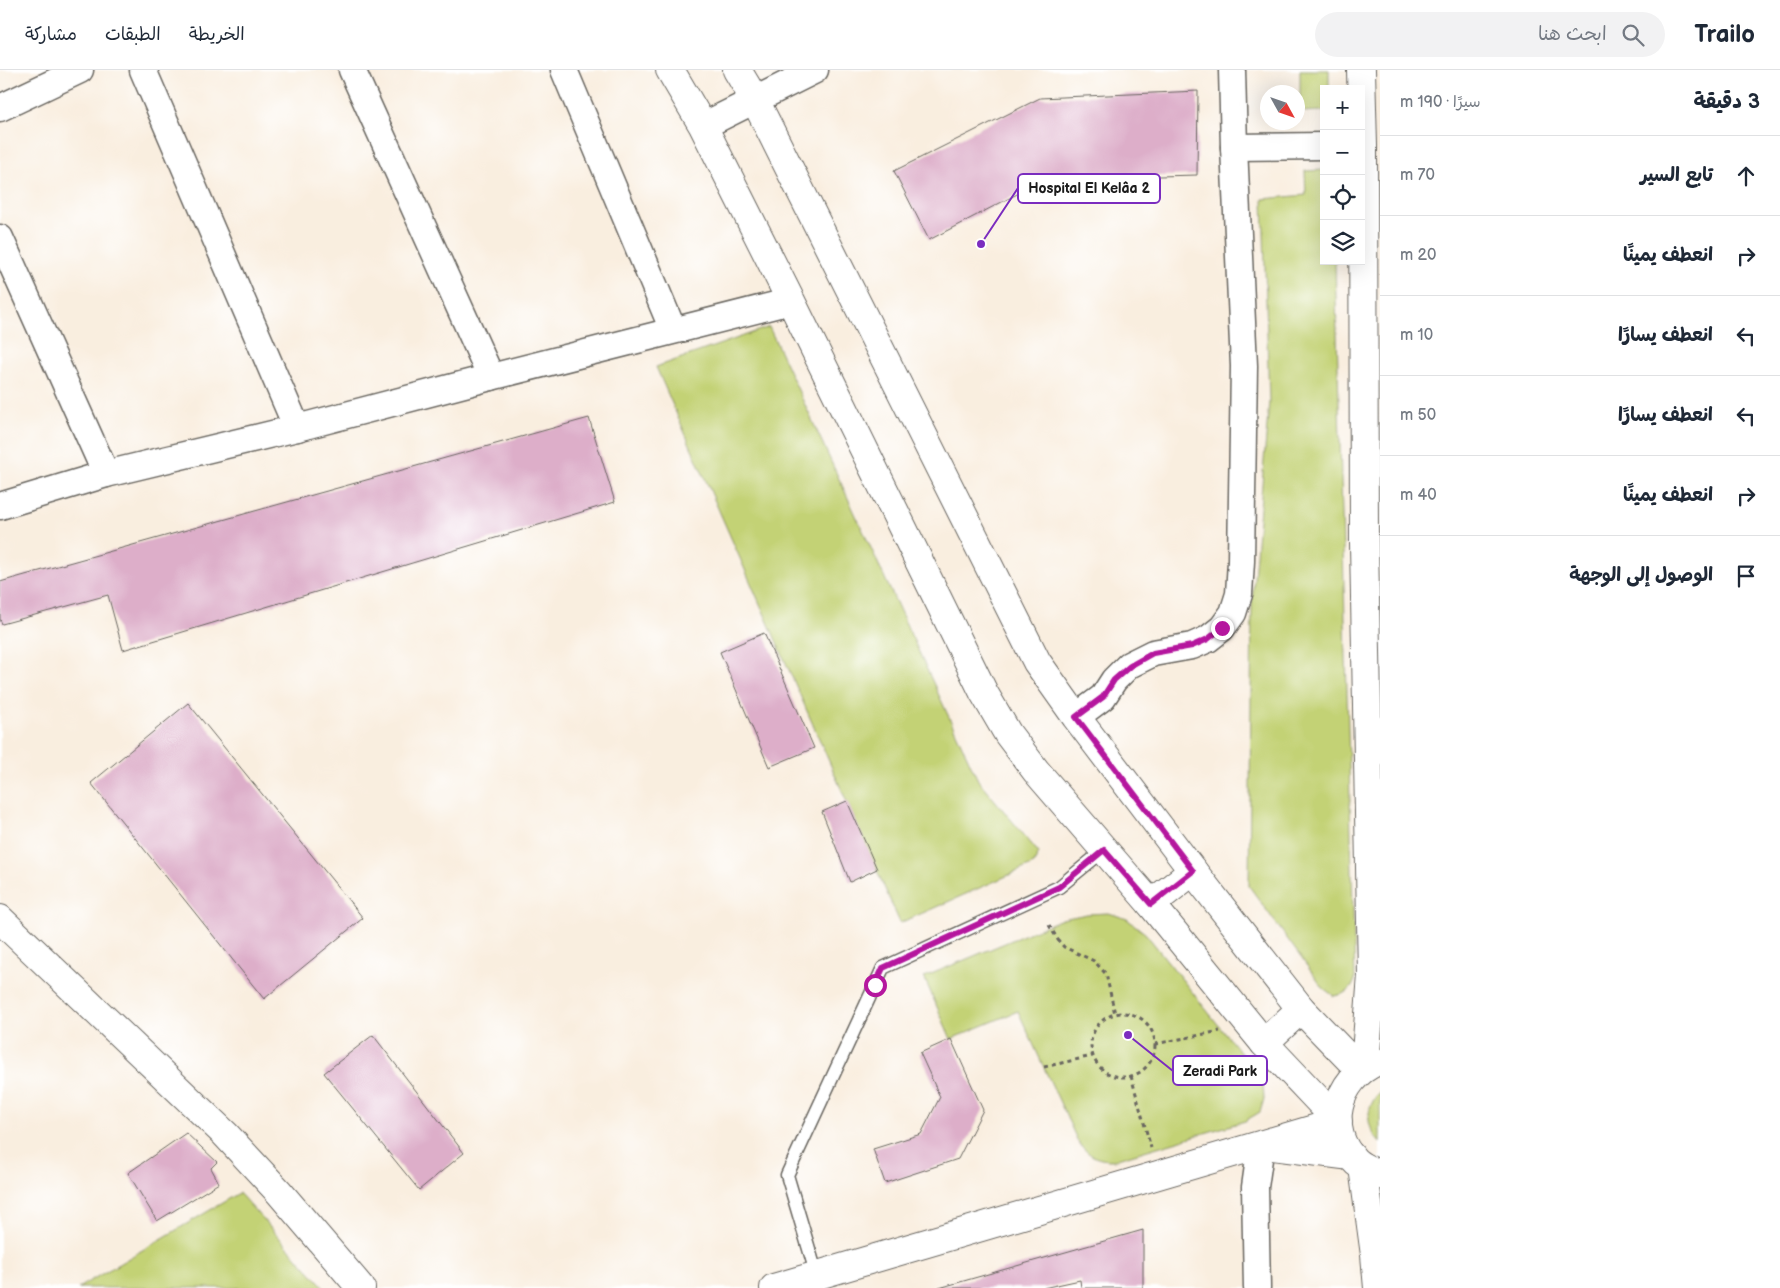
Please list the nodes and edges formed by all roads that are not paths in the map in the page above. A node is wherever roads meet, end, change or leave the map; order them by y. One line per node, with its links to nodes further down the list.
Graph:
1 (80, 70): 11 (street)
2 (143, 70): 20 (street)
3 (352, 70): 19 (street)
4 (564, 70): 18 (street)
5 (670, 70): 12 (main road)
6 (737, 70): 10 (main road)
7 (815, 70): 10 (street)
8 (1232, 70): 15 (street)
9 (1361, 70): 13 (main road)
10 (755, 100): 12 (street); 23 (main road)
11 (0, 108)
12 (703, 126): 17 (main road)
13 (1368, 145): 28 (main road)
14 (1320, 146): 15 (street)
15 (1234, 147): 23 (street)
16 (0, 238): 21 (street)
17 (792, 301): 18 (street); 24 (main road)
18 (673, 330): 19 (street)
19 (491, 377): 20 (street)
20 (297, 428): 21 (street)
21 (106, 474): 22 (street)
22 (0, 506)
23 (1076, 717): 25 (main road)
24 (1104, 850): 26 (main road); 36 (lane)
25 (1193, 871): 26 (main road); 29 (main road)
26 (1151, 904): 30 (main road)
27 (0, 919): 37 (main road)
28 (1376, 975): 31 (main road)
29 (1301, 1009): 30 (main road); 31 (main road)
30 (1264, 1043): 32 (main road)
31 (1368, 1065): 32 (main road)
32 (1338, 1121): 33 (main road); 34 (main road)
33 (1261, 1145): 34 (main road); 36 (main road); 39 (street)
34 (1365, 1166): 35 (main road)
35 (1378, 1255): 40 (main road)
36 (817, 1276): 38 (main road)
37 (361, 1288)
38 (774, 1288)
39 (1257, 1288)
40 (1378, 1288)

